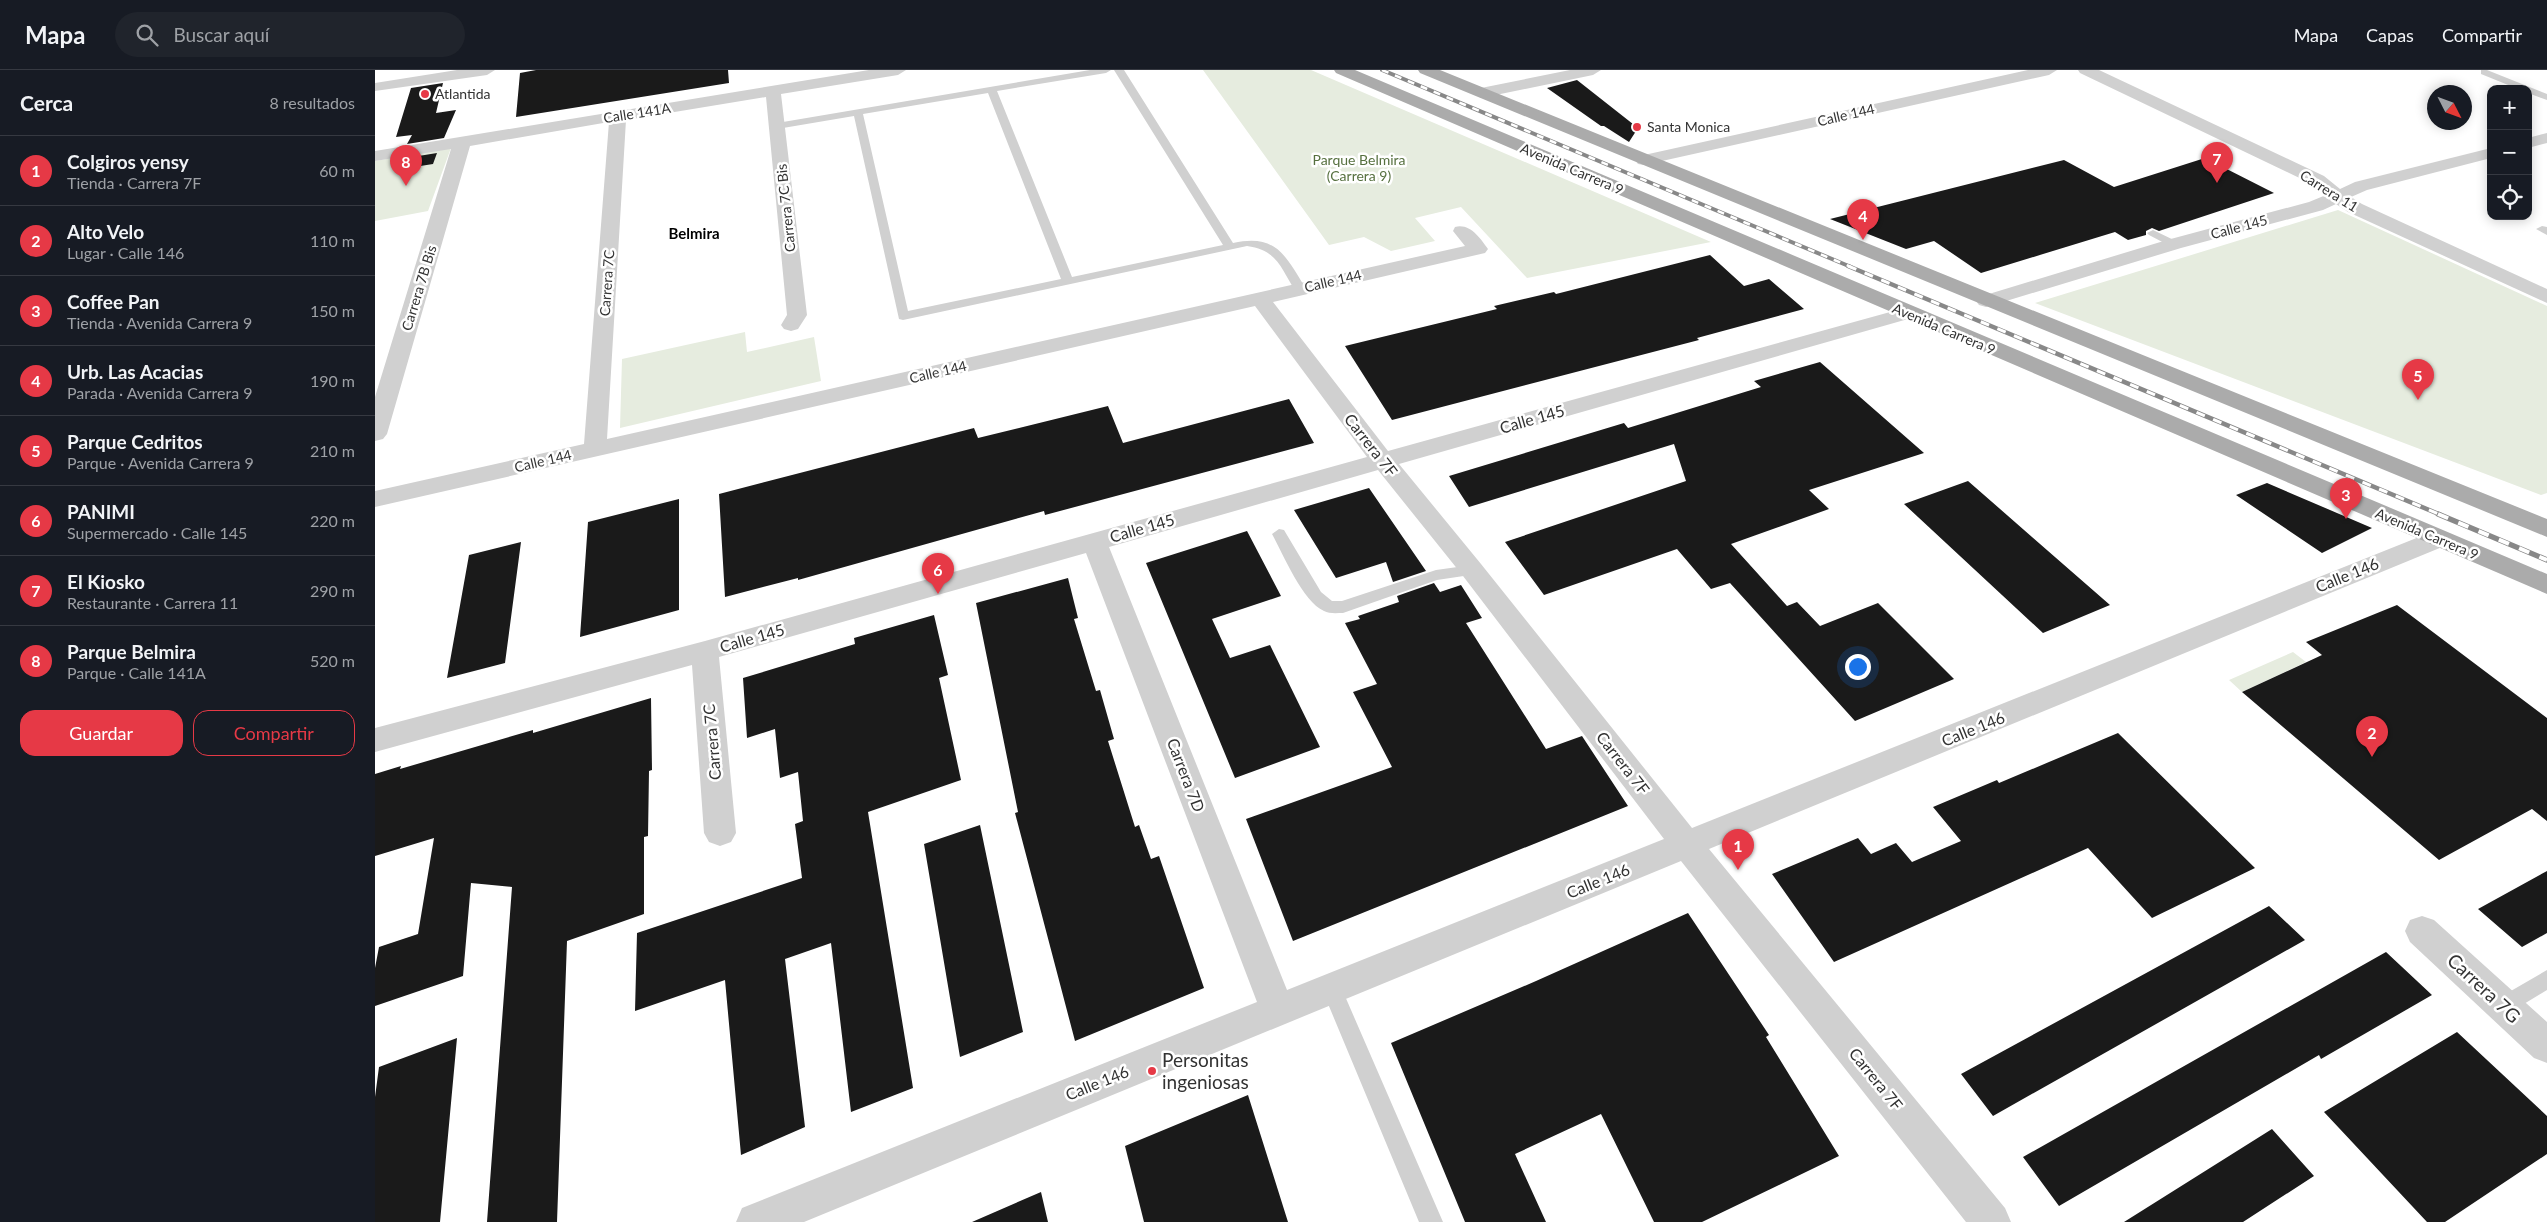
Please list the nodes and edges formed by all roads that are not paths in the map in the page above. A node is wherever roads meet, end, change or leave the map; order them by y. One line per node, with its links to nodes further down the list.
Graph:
1 (383, 70): 17 (street)
2 (487, 70): 17 (street)
3 (898, 70): 13 (street, Calle 141A)
4 (1107, 70): 14 (lane)
5 (1119, 70): 32 (lane)
6 (1342, 70): 38 (main road, Avenida Carrera 9)
7 (1425, 70): 16 (main road)
8 (1593, 70): 16 (street)
9 (2049, 70): 27 (street, Calle 144)
10 (2086, 70): 28 (street, Carrera 11)
11 (2484, 72): 12 (lane)
12 (2517, 85)
13 (773, 90): 20 (street, Calle 141A); 21 (street, Carrera 7C Bis)
14 (991, 90): 19 (lane); 33 (lane)
15 (2532, 91): 18 (lane)
16 (1481, 93): 27 (main road)
17 (377, 95)
18 (2547, 97)
19 (858, 112): 21 (lane); 39 (lane)
20 (618, 116): 23 (street, Calle 141A); 42 (street, Carrera 7C)
21 (777, 126): 40 (street, Carrera 7C Bis)
22 (2547, 138): 24 (street)
23 (462, 142): 26 (street, Calle 141A); 41 (street, Carrera 7B Bis)
24 (2532, 142)
25 (2487, 154): 28 (street, Calle 145)
26 (375, 156)
27 (1644, 160): 37 (main road)
28 (2335, 196): 31 (street, Calle 145); 36 (street, Carrera 11)
29 (1462, 231): 34 (street, Calle 144)
30 (2153, 233): 31 (lane)
31 (2175, 244): 37 (street, Calle 145)
32 (1229, 246): 33 (lane); 34 (lane)
33 (1068, 281): 39 (lane)
34 (1300, 289): 35 (street, Calle 144)
35 (1260, 298): 42 (street, Calle 144); 43 (street, Carrera 7F)
36 (2547, 298)
37 (1986, 301): 45 (main road)
38 (1908, 313): 43 (street, Calle 145); 47 (main road, Avenida Carrera 9)
39 (903, 316)
40 (791, 325)
41 (375, 434)
42 (595, 450): 44 (street, Calle 144)
43 (1383, 461): 48 (street, Calle 145); 49 (street, Carrera 7F)
44 (375, 500)
45 (2544, 525)
46 (1279, 534): 49 (lane)
47 (2438, 539): 50 (main road, Avenida Carrera 9); 54 (street, Calle 146)
48 (1094, 542): 51 (street, Calle 145); 59 (street, Carrera 7D)
49 (1472, 570): 54 (street, Carrera 7F)
50 (2547, 586)
51 (705, 651): 52 (street, Calle 145); 53 (street, Carrera 7C)
52 (375, 740)
53 (720, 833)
54 (1688, 846): 57 (street, Calle 146); 63 (street, Carrera 7F)
55 (2422, 930): 58 (street, Carrera 7G)
56 (2547, 979): 58 (lane)
57 (1331, 987): 59 (street, Calle 146); 62 (lane)
58 (2504, 1006): 60 (street, Carrera 7G)
59 (1277, 1009): 61 (street, Calle 146)
60 (2547, 1046)
61 (756, 1222)
62 (1431, 1222)
63 (1991, 1222)

